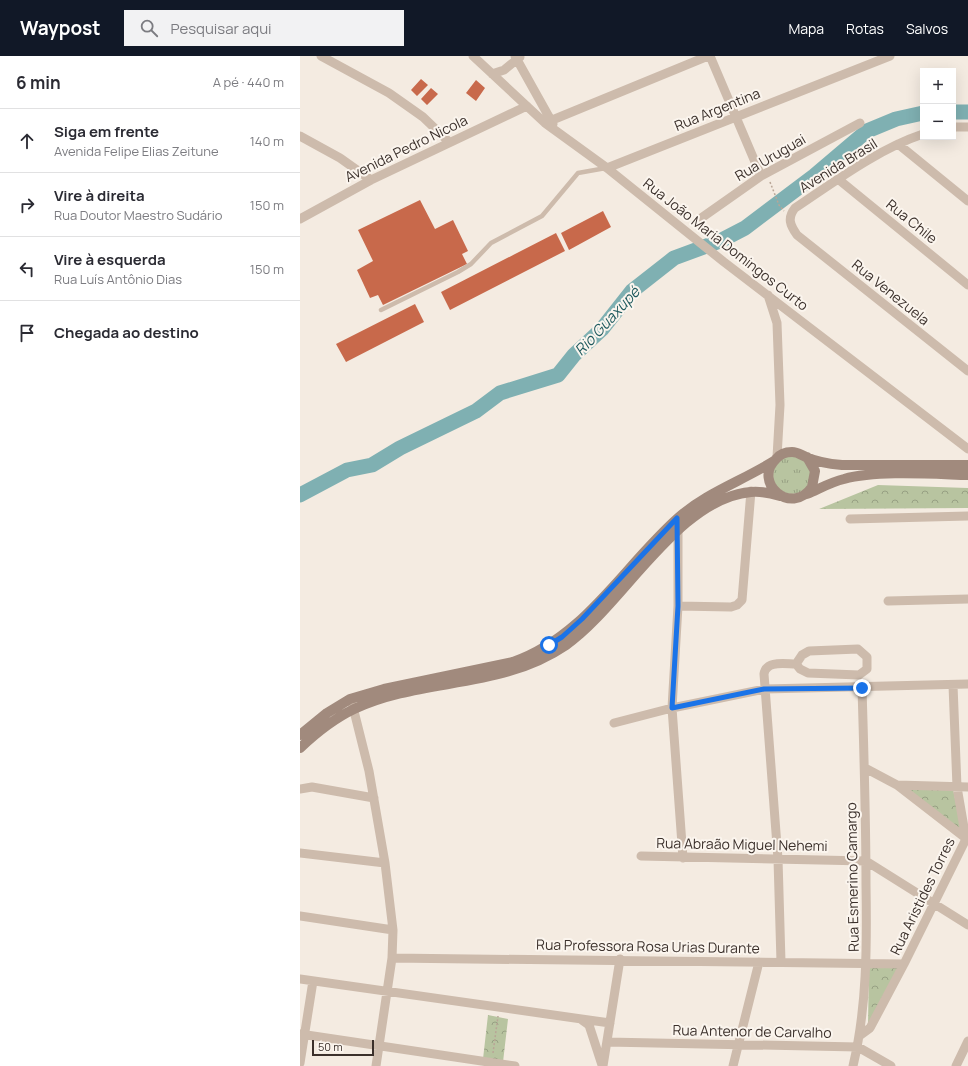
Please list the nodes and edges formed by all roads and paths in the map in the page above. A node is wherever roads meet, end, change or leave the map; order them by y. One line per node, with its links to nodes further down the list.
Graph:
1 (321, 56): 15 (street)
2 (709, 56): 8 (street); 9 (street)
3 (890, 56): 8 (street, Rua Argentina)
4 (518, 57): 6 (street); 9 (street)
5 (477, 58): 6 (street, Rua João Maria Domingos Curto)
6 (492, 74): 7 (street, Rua João Maria Domingos Curto)
7 (527, 106): 9 (street, Rua João Maria Domingos Curto); 15 (street, Avenida Pedro Nicola)
8 (736, 117): 17 (street, Rua Argentina); 18 (street)
9 (548, 122): 17 (street, Rua João Maria Domingos Curto)
10 (860, 123): 18 (street, Rua Uruguai)
11 (968, 127): 12 (street)
12 (956, 128)
13 (920, 135): 16 (street, Avenida Brasil)
14 (300, 136): 20 (street)
15 (448, 142): 20 (street, Avenida Pedro Nicola)
16 (898, 144): 19 (street, Avenida Brasil); 21 (street)
17 (606, 168): 27 (street, Rua João Maria Domingos Curto); 28 (lane)
18 (764, 175): 22 (path); 24 (street, Rua Uruguai)
19 (838, 179): 25 (street, Avenida Brasil); 26 (street, Rua Chile)
20 (370, 180): 23 (street, Avenida Pedro Nicola)
21 (968, 201)
22 (779, 205)
23 (300, 219)
24 (697, 221)
25 (797, 235): 31 (street, Rua Venezuela)
26 (968, 285)
27 (768, 295): 29 (street, Rua João Maria Domingos Curto); 30 (street)
28 (381, 310)
29 (787, 310): 30 (street); 32 (street, Rua João Maria Domingos Curto)
30 (777, 323): 34 (street)
31 (968, 371)
32 (968, 447)
33 (806, 457): 34 (main road); 35 (main road); 38 (main road)
34 (775, 459): 39 (main road); 42 (main road)
35 (968, 465)
36 (968, 475): 38 (main road)
37 (751, 492): 39 (main road); 42 (main road); 45 (street)
38 (805, 495): 39 (main road)
39 (780, 496)
40 (968, 516): 41 (street)
41 (850, 519)
42 (678, 524): 45 (street); 51 (main road); 53 (main road)
43 (968, 599): 44 (street)
44 (888, 601)
45 (678, 606): 52 (street)
46 (796, 664): 46 (street); 50 (street)
47 (968, 684): 48 (street)
48 (953, 685): 49 (street); 59 (street, Rua Aristides Torres)
49 (862, 688): 50 (street); 57 (street, Rua Esmerino Camargo)
50 (764, 689): 52 (street); 67 (street)
51 (350, 699): 53 (street); 55 (main road)
52 (672, 708): 54 (street); 66 (street)
53 (354, 709): 56 (main road); 62 (street)
54 (614, 723)
55 (300, 735)
56 (300, 748)
57 (865, 768): 58 (street); 68 (street, Rua Esmerino Camargo)
58 (897, 785): 59 (street); 63 (street)
59 (957, 787): 60 (street); 63 (street, Rua Aristides Torres)
60 (968, 787)
61 (300, 789): 62 (street)
62 (374, 798): 69 (street)
63 (967, 840): 70 (street, Rua Aristides Torres)
64 (300, 853): 69 (street)
65 (641, 856): 66 (street, Rua Abraão Miguel Nehemi)
66 (683, 858): 67 (street, Rua Abraão Miguel Nehemi)
67 (778, 859): 68 (street, Rua Abraão Miguel Nehemi); 77 (street)
68 (866, 861): 70 (street); 78 (street, Rua Esmerino Camargo)
69 (385, 863): 73 (street)
70 (934, 904): 72 (street); 79 (street, Rua Aristides Torres)
71 (300, 916): 73 (street)
72 (968, 925)
73 (393, 930): 74 (street)
74 (392, 958): 75 (street, Rua Professora Rosa Urias Durante); 82 (street)
75 (620, 959): 76 (street, Rua Professora Rosa Urias Durante); 85 (street)
76 (759, 962): 77 (street, Rua Professora Rosa Urias Durante); 90 (street)
77 (781, 962): 78 (street, Rua Professora Rosa Urias Durante)
78 (867, 964): 79 (street, Rua Professora Rosa Urias Durante); 87 (street, Rua Esmerino Camargo)
79 (904, 964): 87 (street, Rua Aristides Torres)
80 (300, 979): 81 (street)
81 (313, 982): 82 (street); 86 (street)
82 (387, 991): 83 (street); 91 (street)
83 (499, 1008): 84 (street); 93 (path)
84 (582, 1020): 85 (street); 97 (street)
85 (610, 1023): 89 (street)
86 (302, 1035): 91 (street); 94 (street)
87 (859, 1036): 92 (street, Rua Esmerino Camargo)
88 (968, 1041): 101 (street)
89 (607, 1042): 90 (street, Rua Antenor de Carvalho); 97 (street)
90 (739, 1045): 92 (street, Rua Antenor de Carvalho); 98 (street)
91 (379, 1046): 93 (street); 95 (street)
92 (858, 1047): 99 (street, Rua Esmerino Camargo); 100 (street, Rua Antenor de Carvalho)
93 (491, 1062): 96 (street)
94 (300, 1063)
95 (376, 1066)
96 (515, 1066)
97 (603, 1066)
98 (733, 1066)
99 (853, 1066)
100 (891, 1066)
101 (956, 1066)

